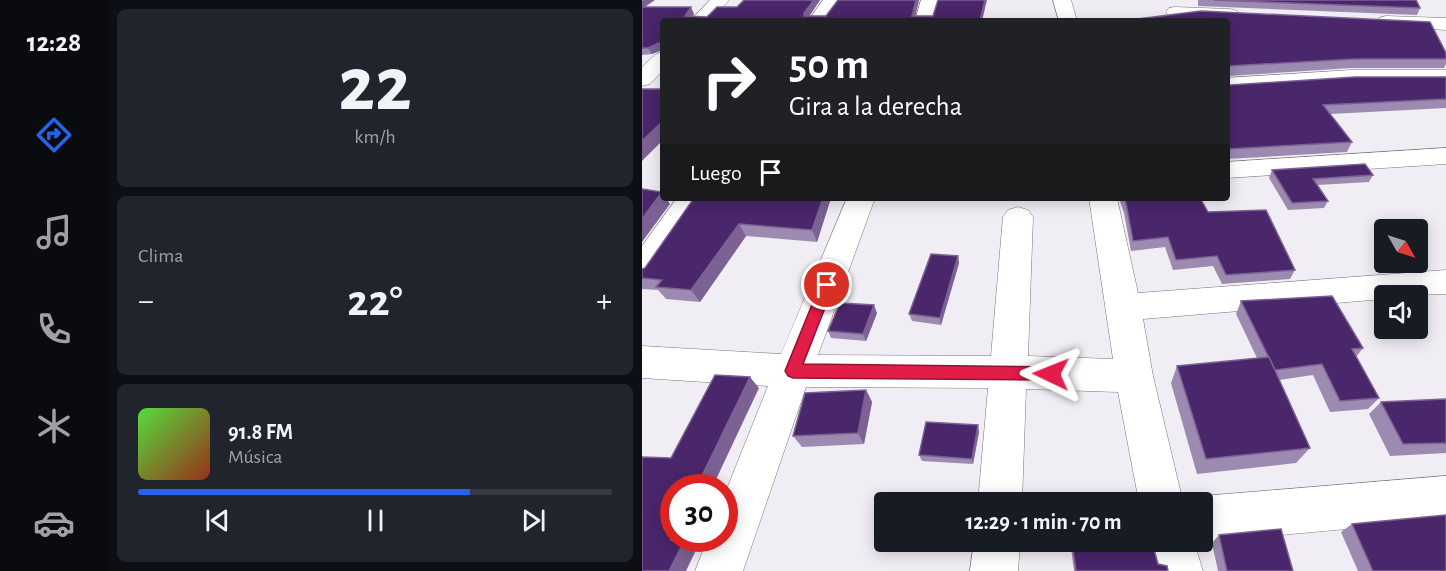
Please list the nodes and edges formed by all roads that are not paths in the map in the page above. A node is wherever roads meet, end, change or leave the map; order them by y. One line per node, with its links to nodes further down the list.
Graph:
1 (720, 0): 8 (street)
2 (832, 0): 9 (street)
3 (930, 0): 10 (street)
4 (1062, 0): 11 (street)
5 (1432, 5): 13 (street)
6 (1175, 11): 7 (street)
7 (1245, 16)
8 (702, 18)
9 (819, 18)
10 (925, 18)
11 (1067, 18)
12 (1364, 21): 13 (street)
13 (1446, 22)
14 (660, 63): 17 (street)
15 (1446, 77): 16 (street)
16 (1230, 85)
17 (646, 89)
18 (1446, 156): 19 (street)
19 (1230, 170)
20 (690, 201): 24 (street)
21 (860, 201): 28 (street)
22 (1104, 201): 26 (street)
23 (1018, 217): 29 (street)
24 (642, 270)
25 (1446, 282): 26 (street)
26 (1124, 307): 30 (street)
27 (642, 362): 28 (street)
28 (793, 371): 29 (street); 37 (street)
29 (1010, 372): 30 (street); 31 (street)
30 (1134, 376): 32 (street)
31 (1001, 492)
32 (1159, 492)
33 (1446, 498): 34 (street)
34 (1213, 518)
35 (996, 552): 38 (street)
36 (1173, 552): 39 (street)
37 (719, 571)
38 (994, 571)
39 (1179, 571)

